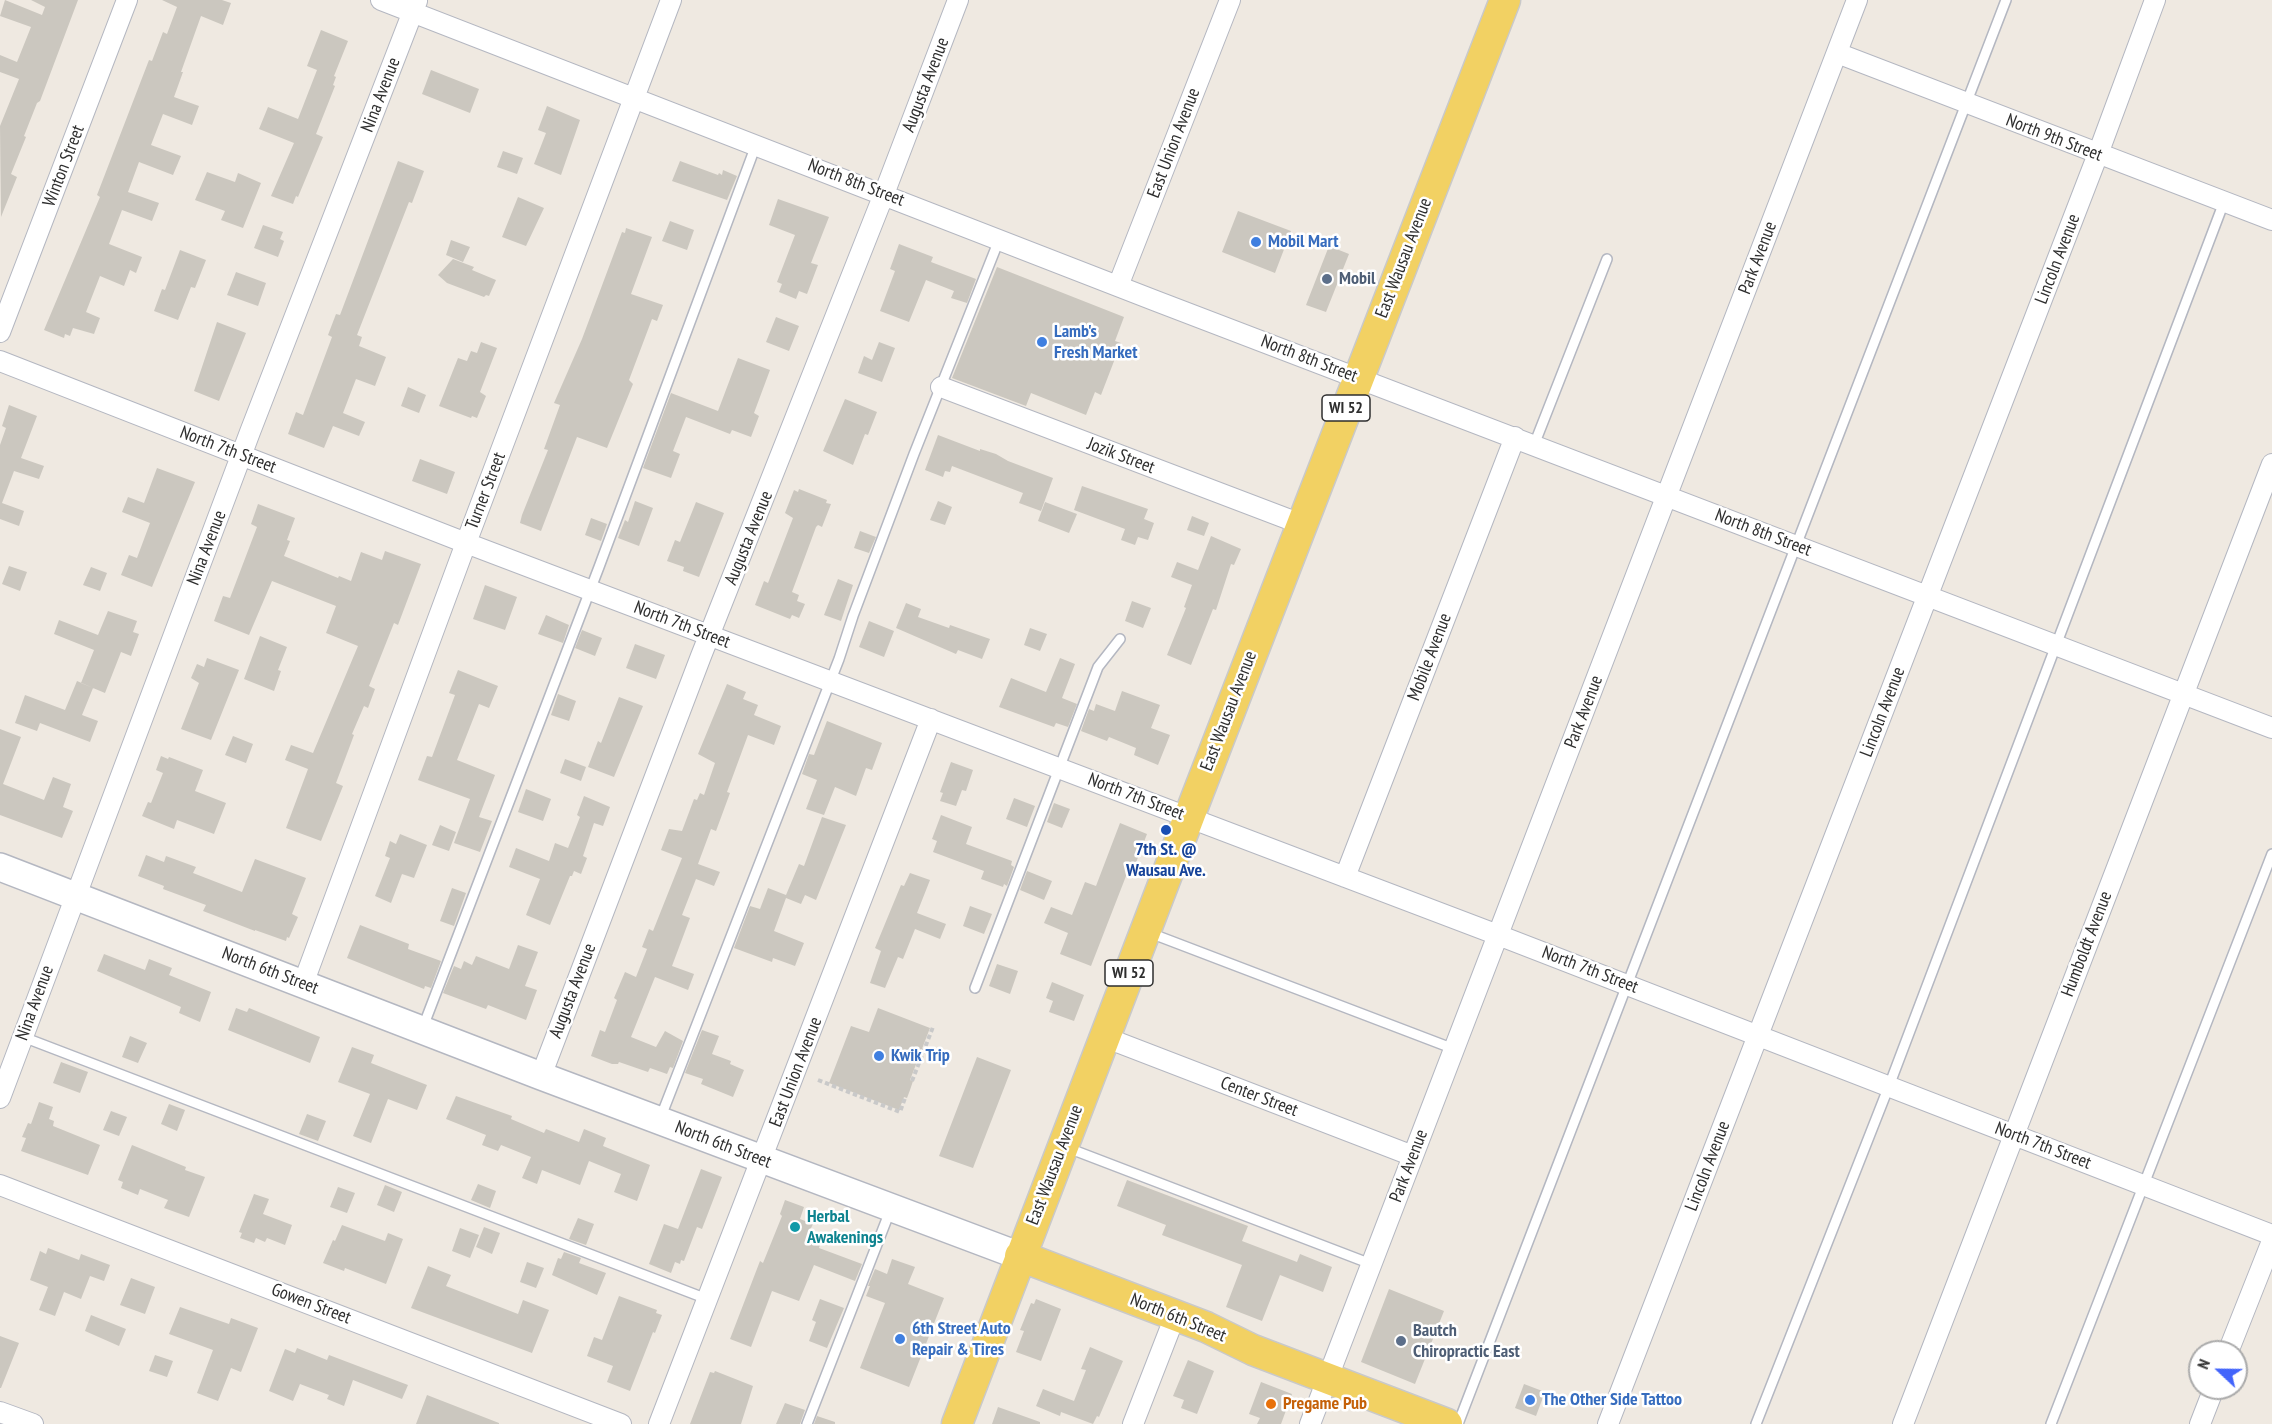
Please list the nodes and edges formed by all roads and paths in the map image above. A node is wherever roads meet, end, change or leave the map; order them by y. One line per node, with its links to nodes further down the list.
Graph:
1 (127, 0): 22 (street, Winton Street)
2 (381, 0): 10 (street, North 8th Street)
3 (671, 0): 12 (street, Turner Street)
4 (958, 0): 16 (street, Augusta Avenue)
5 (1230, 0): 21 (street, East Union Avenue)
6 (1505, 0): 24 (main road, East Wausau Avenue / WI 52)
7 (1857, 0): 11 (street, Park Avenue)
8 (2006, 0): 13 (lane)
9 (2155, 0): 15 (street, Lincoln Avenue)
10 (415, 6): 12 (street, North 8th Street); 28 (street, Nina Avenue)
11 (1837, 53): 13 (street, North 9th Street); 30 (street, Park Avenue)
12 (634, 98): 14 (street, North 8th Street); 32 (street, Turner Street)
13 (1964, 104): 15 (street, North 9th Street); 33 (lane)
14 (756, 144): 16 (street, North 8th Street); 34 (lane)
15 (2098, 154): 17 (street, North 9th Street); 35 (street, Lincoln Avenue)
16 (884, 194): 19 (street, North 8th Street); 36 (street, Augusta Avenue)
17 (2224, 202): 18 (street, North 9th Street); 38 (lane)
18 (2272, 220)
19 (999, 240): 21 (street, North 8th Street); 25 (lane)
20 (1607, 259): 27 (lane)
21 (1118, 286): 24 (street, North 8th Street)
22 (0, 332)
23 (0, 361): 28 (street, North 7th Street)
24 (1358, 378): 26 (street, North 8th Street); 31 (main road, East Wausau Avenue / WI 52)
25 (941, 387): 31 (street, Jozik Street); 39 (lane)
26 (1515, 437): 27 (street, North 8th Street); 47 (street, Mobile Avenue)
27 (1534, 445): 30 (street, North 8th Street)
28 (242, 455): 32 (street, North 7th Street); 48 (street, Nina Avenue)
29 (2272, 464): 40 (street, Humboldt Avenue)
30 (1667, 495): 33 (street, North 8th Street); 50 (street, Park Avenue)
31 (1301, 524): 44 (main road, East Wausau Avenue / WI 52)
32 (466, 543): 34 (street, North 7th Street); 51 (street, Turner Street)
33 (1796, 546): 35 (street, North 8th Street); 52 (lane)
34 (591, 589): 36 (street, North 7th Street); 55 (lane)
35 (1928, 597): 38 (street, North 8th Street); 56 (street, Lincoln Avenue)
36 (710, 636): 39 (street, North 7th Street); 60 (street, Augusta Avenue)
37 (1120, 639): 43 (lane)
38 (2056, 646): 40 (street, North 8th Street); 63 (lane)
39 (829, 680): 41 (street, North 7th Street); 66 (lane)
40 (2184, 693): 42 (street, North 8th Street); 67 (street, Humboldt Avenue)
41 (931, 719): 43 (street, North 7th Street); 70 (street, East Union Avenue)
42 (2272, 728)
43 (1059, 768): 44 (street, North 7th Street); 53 (lane)
44 (1189, 818): 47 (street, North 7th Street); 49 (main road, East Wausau Avenue / WI 52)
45 (2272, 854): 72 (lane)
46 (0, 867): 48 (main road, North 6th Street)
47 (1345, 877): 50 (street, North 7th Street)
48 (75, 896): 51 (main road, North 6th Street); 57 (street, Nina Avenue)
49 (1145, 931): 58 (main road, East Wausau Avenue / WI 52); 59 (lane)
50 (1498, 935): 52 (street, North 7th Street); 59 (street, Park Avenue)
51 (303, 984): 55 (main road, North 6th Street)
52 (1628, 985): 56 (street, North 7th Street); 93 (lane)
53 (975, 988)
54 (933, 1027): 62 (path)
55 (423, 1030): 60 (main road, North 6th Street)
56 (1758, 1035): 63 (street, North 7th Street); 94 (street, Lincoln Avenue)
57 (23, 1036): 64 (street, Nina Avenue); 78 (lane)
58 (1104, 1037): 68 (main road, East Wausau Avenue / WI 52); 69 (street, Center Street)
59 (1454, 1049): 69 (street, Park Avenue)
60 (541, 1076): 66 (main road, North 6th Street)
61 (818, 1080): 65 (path)
62 (912, 1081)
63 (1889, 1086): 67 (street, North 7th Street); 95 (lane)
64 (0, 1098)
65 (905, 1098)
66 (659, 1120): 70 (main road, North 6th Street)
67 (2014, 1135): 72 (street, North 7th Street); 96 (street, Humboldt Avenue)
68 (1063, 1146): 76 (main road, East Wausau Avenue / WI 52); 77 (lane)
69 (1413, 1156): 77 (street, Park Avenue)
70 (762, 1160): 73 (main road, North 6th Street); 78 (street, East Union Avenue)
71 (0, 1185): 86 (street, Gowen Street)
72 (2145, 1185): 74 (street, North 7th Street); 97 (lane)
73 (891, 1209): 76 (main road, North 6th Street); 88 (lane)
74 (2272, 1235)
75 (2272, 1241): 80 (street)
76 (1020, 1256): 79 (main road, North 6th Street); 81 (main road, East Wausau Avenue / WI 52)
77 (1371, 1264): 82 (street, Park Avenue)
78 (707, 1299): 87 (street, East Union Avenue)
79 (1175, 1316): 81 (main road); 82 (main road, North 6th Street); 90 (street)
80 (2234, 1340)
81 (985, 1353): 89 (main road, East Wausau Avenue / WI 52)
82 (1328, 1378): 91 (street, Park Avenue); 92 (main road, North 6th Street)
83 (2209, 1400): 98 (street)
84 (0, 1412): 85 (street)
85 (33, 1424)
86 (621, 1424)
87 (659, 1424)
88 (807, 1424)
89 (957, 1424)
90 (1134, 1424)
91 (1310, 1424)
92 (1447, 1424)
93 (1458, 1424)
94 (1608, 1424)
95 (1755, 1424)
96 (1903, 1424)
97 (2051, 1424)
98 (2200, 1424)

